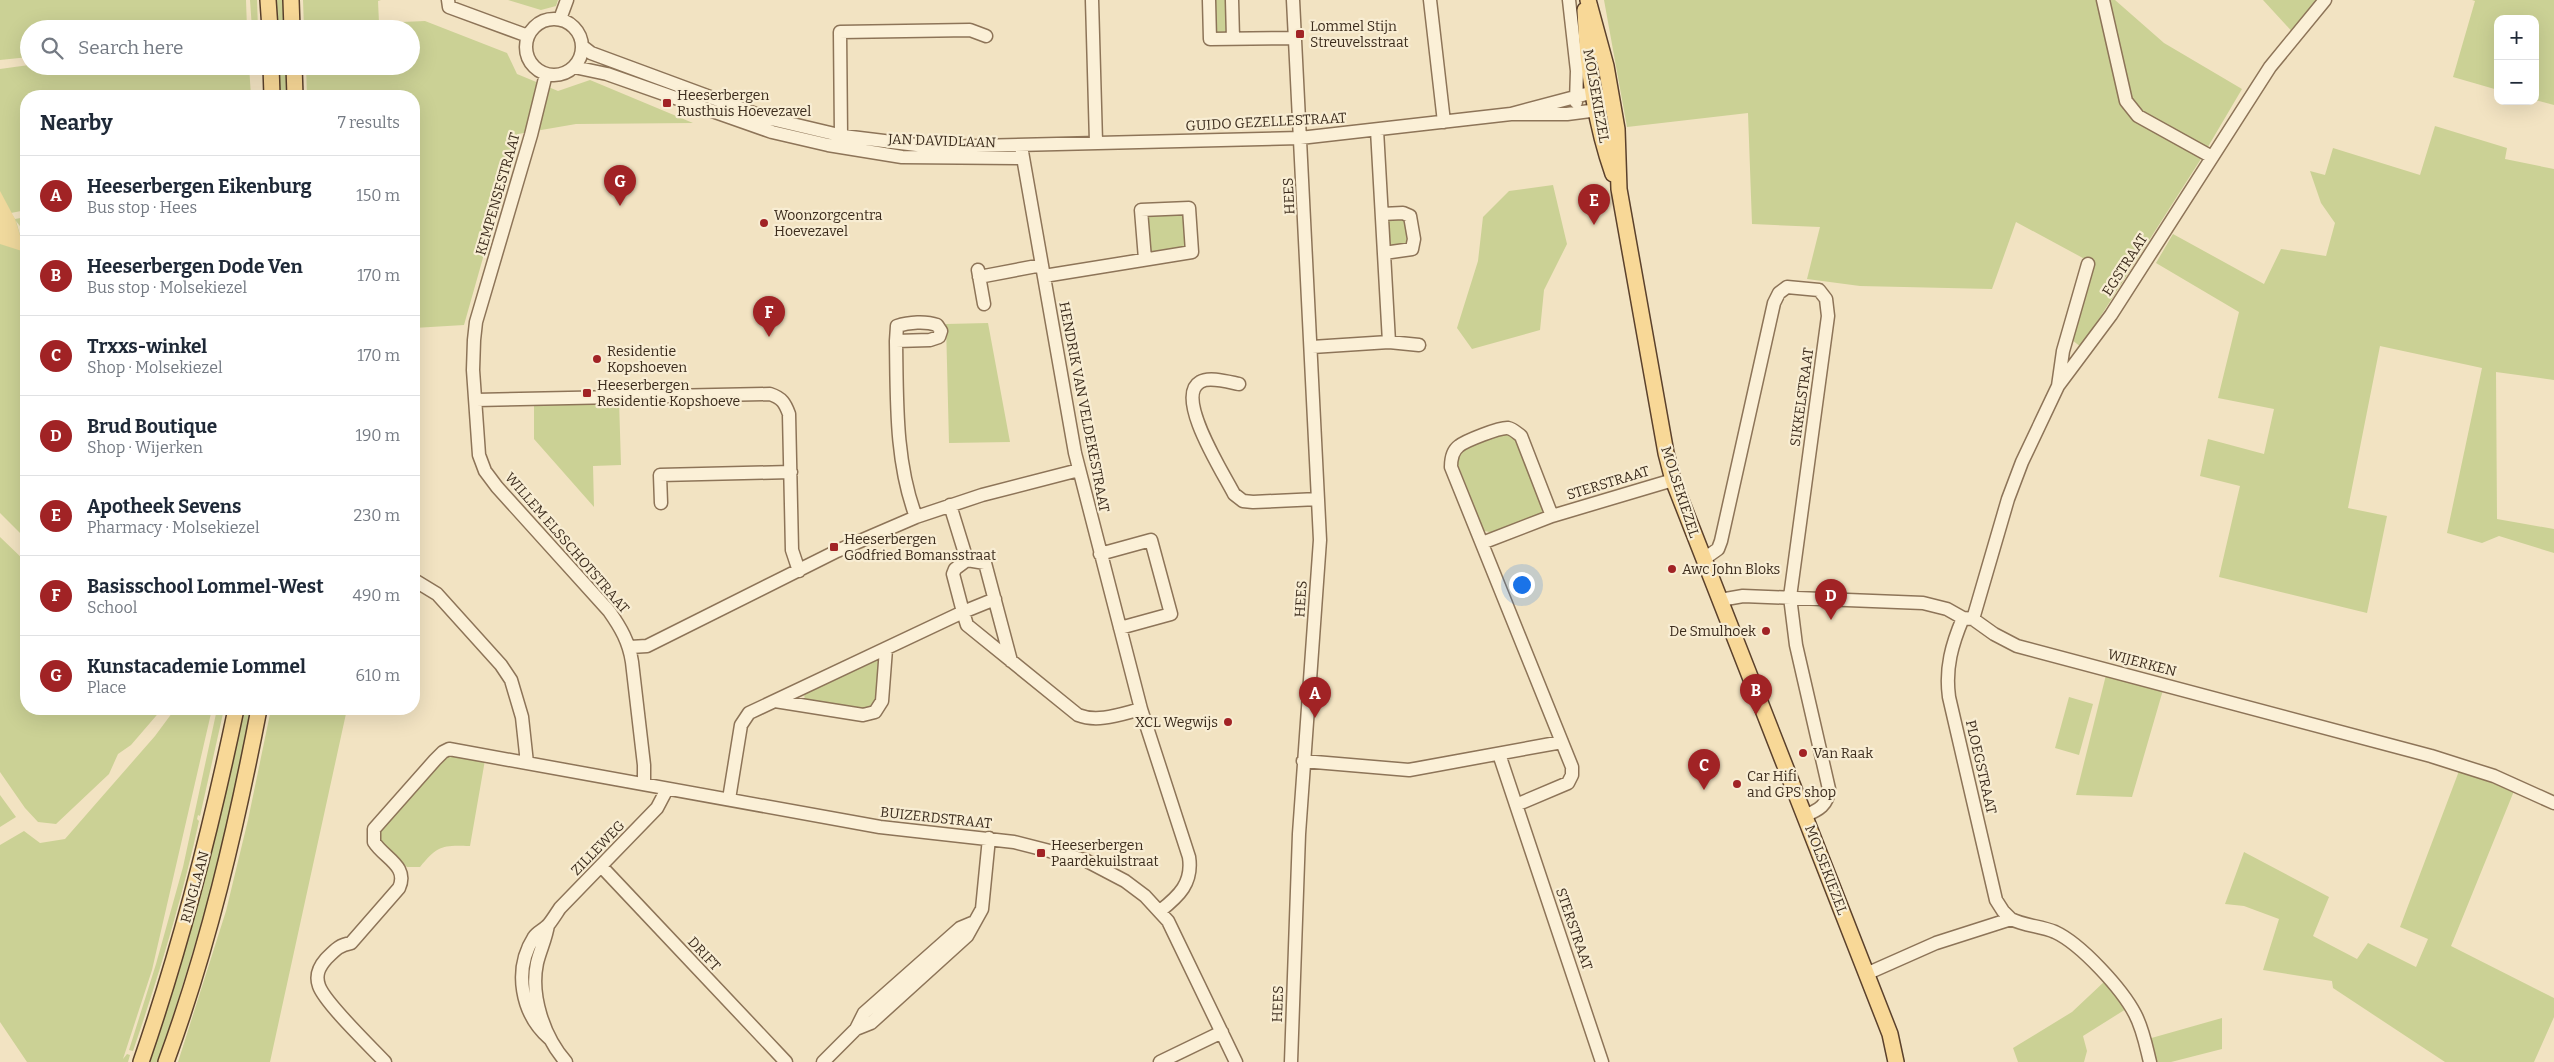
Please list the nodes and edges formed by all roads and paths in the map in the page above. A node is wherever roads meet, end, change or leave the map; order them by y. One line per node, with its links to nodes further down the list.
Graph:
1 (268, 0): 15 (main road)
2 (291, 0): 16 (main road)
3 (448, 0): 17 (street)
4 (567, 0): 14 (street)
5 (1092, 0): 41 (street)
6 (1210, 0): 19 (street)
7 (1232, 0): 19 (street)
8 (1293, 0): 20 (street, HEES)
9 (1430, 0): 37 (street)
10 (1569, 0): 31 (street, MOLSEKIEZEL)
11 (1587, 0): 30 (main road, MOLSEKIEZEL); 32 (main road, MOLSEKIEZEL)
12 (2103, 0): 44 (street)
13 (2326, 0): 44 (street, EGSTRAAT)
14 (560, 19): 17 (street); 21 (street)
15 (269, 20)
16 (292, 20)
17 (528, 36): 24 (street)
18 (986, 36): 39 (street)
19 (1233, 38): 20 (street)
20 (1295, 38): 40 (street, HEES)
21 (582, 46): 22 (street); 23 (street, JAN DAVIDLAAN)
22 (574, 67): 24 (street); 27 (street, JAN DAVIDLAAN)
23 (634, 69): 27 (street); 33 (street, JAN DAVIDLAAN)
24 (546, 74): 52 (street, KEMPENSESTRAAT)
25 (271, 75): 28 (main road)
26 (294, 75): 29 (main road)
27 (629, 82): 33 (street, JAN DAVIDLAAN)
28 (272, 90)
29 (295, 90)
30 (1594, 92): 31 (street, GUIDO GEZELLESTRAAT); 32 (street); 34 (main road, MOLSEKIEZEL)
31 (1575, 96): 35 (street, MOLSEKIEZEL); 36 (street, GUIDO GEZELLESTRAAT)
32 (1611, 98): 34 (street); 45 (main road, MOLSEKIEZEL)
33 (715, 106): 39 (street, JAN DAVIDLAAN); 43 (street, JAN DAVIDLAAN)
34 (1598, 110): 35 (street, GUIDO GEZELLESTRAAT); 45 (main road, MOLSEKIEZEL)
35 (1577, 113): 36 (street, GUIDO GEZELLESTRAAT)
36 (1511, 114): 37 (street, GUIDO GEZELLESTRAAT)
37 (1444, 122): 38 (street, GUIDO GEZELLESTRAAT)
38 (1377, 130): 40 (street, GUIDO GEZELLESTRAAT); 46 (street)
39 (841, 135): 43 (street, JAN DAVIDLAAN)
40 (1300, 138): 41 (street, GUIDO GEZELLESTRAAT); 56 (street, HEES)
41 (1096, 142): 42 (street, GUIDO GEZELLESTRAAT)
42 (1022, 152): 43 (street, JAN DAVIDLAAN); 50 (street, HENDRIK VAN VELDEKESTRAAT)
43 (933, 153)
44 (2212, 157): 58 (street, EGSTRAAT)
45 (1619, 189): 62 (main road, MOLSEKIEZEL)
46 (1382, 214): 47 (street); 47 (street)
47 (1384, 253): 54 (street)
48 (1145, 259): 48 (street); 50 (street)
49 (2088, 264): 58 (street, EGSTRAAT)
50 (1043, 271): 51 (street); 60 (street, HENDRIK VAN VELDEKESTRAAT)
51 (984, 304)
52 (476, 322): 59 (street, WILLEM ELSSCHOTSTRAAT)
53 (896, 341): 67 (street)
54 (1389, 342): 55 (street); 56 (street)
55 (1419, 345)
56 (1312, 347): 63 (street, HEES)
57 (1239, 384): 63 (street)
58 (2058, 386): 78 (street, EGSTRAAT)
59 (476, 400): 61 (street); 80 (street, WILLEM ELSSCHOTSTRAAT)
60 (1079, 470): 65 (street); 69 (street, HENDRIK VAN VELDEKESTRAAT)
61 (791, 472): 64 (street); 72 (street)
62 (1673, 480): 66 (street, STERSTRAAT); 70 (main road, MOLSEKIEZEL)
63 (1318, 499): 89 (street, HEES)
64 (662, 503)
65 (950, 505): 67 (street); 71 (street)
66 (1552, 516): 68 (street, STERSTRAAT); 68 (street)
67 (916, 517): 72 (street)
68 (1482, 543): 87 (street)
69 (1100, 554): 79 (street, HENDRIK VAN VELDEKESTRAAT); 79 (street)
70 (1704, 559): 74 (street, SIKKELSTRAAT); 76 (main road, MOLSEKIEZEL)
71 (967, 560): 75 (street); 77 (street)
72 (799, 571): 80 (street)
73 (420, 584): 90 (street)
74 (1790, 597): 76 (street, WIJERKEN); 78 (street, WIJERKEN); 96 (street, SIKKELSTRAAT)
75 (995, 600): 77 (street); 82 (street)
76 (1720, 600): 96 (main road, MOLSEKIEZEL)
77 (963, 612): 81 (street); 82 (street)
78 (1968, 618): 94 (street, WIJERKEN); 100 (street, PLOEGSTRAAT)
79 (1120, 628): 84 (street, HENDRIK VAN VELDEKESTRAAT)
80 (630, 648): 91 (street, WILLEM ELSSCHOTSTRAAT)
81 (886, 649): 83 (street); 83 (street)
82 (1011, 661): 84 (street)
83 (776, 701): 93 (street)
84 (1142, 709): 99 (street, HENDRIK VAN VELDEKESTRAAT)
85 (235, 715): 103 (main road, RINGLAAN)
86 (258, 715): 104 (main road, RINGLAAN)
87 (1562, 742): 88 (street); 95 (street)
88 (1499, 754): 89 (street); 95 (street, STERSTRAAT)
89 (1303, 761): 111 (street, HEES)
90 (526, 763): 91 (street, BUIZERDSTRAAT); 105 (street, BUIZERDSTRAAT)
91 (644, 784): 92 (street, BUIZERDSTRAAT)
92 (667, 789): 93 (street, BUIZERDSTRAAT); 98 (street, ZILLEWEG)
93 (730, 799): 97 (street, BUIZERDSTRAAT)
94 (2554, 803)
95 (1516, 805): 112 (street, STERSTRAAT)
96 (1804, 816): 101 (main road, MOLSEKIEZEL)
97 (989, 838): 99 (street, BUIZERDSTRAAT); 108 (street)
98 (601, 866): 106 (street, ZILLEWEG); 107 (street, DRIFT)
99 (1160, 911): 102 (street, BUIZERDSTRAAT)
100 (2011, 920): 101 (street); 114 (street)
101 (1866, 974): 113 (main road, MOLSEKIEZEL)
102 (1222, 1032): 109 (street); 110 (street, BUIZERDSTRAAT)
103 (141, 1062)
104 (166, 1062)
105 (385, 1062)
106 (566, 1062)
107 (786, 1062)
108 (823, 1062)
109 (1160, 1062)
110 (1236, 1062)
111 (1291, 1062)
112 (1602, 1062)
113 (1896, 1062)
114 (2150, 1062)

